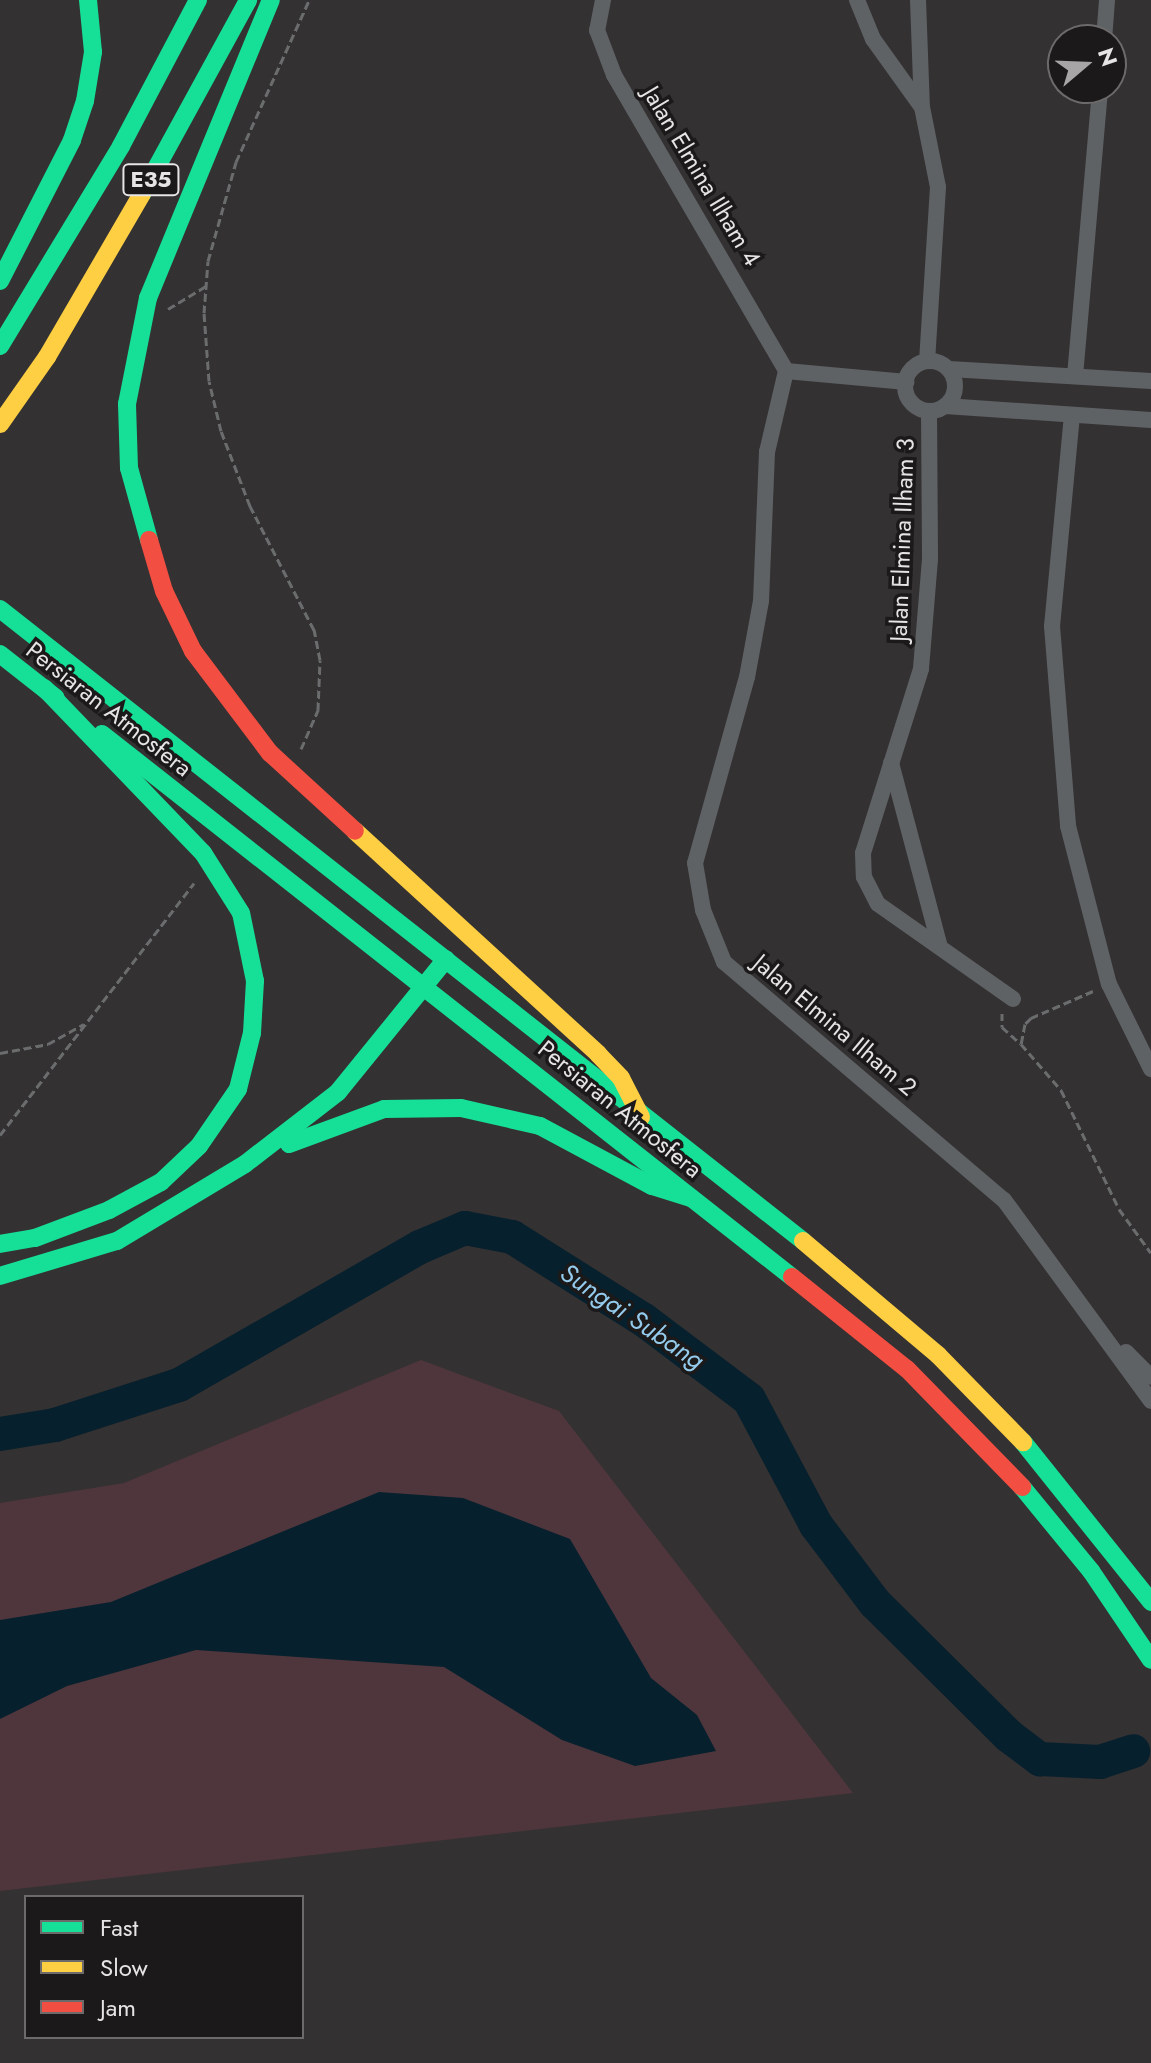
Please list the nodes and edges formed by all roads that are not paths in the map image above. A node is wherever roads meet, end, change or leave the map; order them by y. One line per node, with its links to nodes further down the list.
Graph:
1 (88, 0): 12 (main road)
2 (198, 0): 13 (main road, E35)
3 (248, 0): 23 (main road, E35)
4 (271, 0): 33 (main road)
5 (603, 0): 16 (street, Jalan Elmina Ilham 4)
6 (857, 0): 11 (street)
7 (918, 0): 11 (street)
8 (1107, 0): 9 (street)
9 (1105, 24)
10 (1099, 104): 17 (street)
11 (922, 107): 14 (street)
12 (0, 281)
13 (0, 346)
14 (927, 361): 15 (street); 19 (street)
15 (949, 369): 17 (street); 20 (street)
16 (786, 371): 19 (street); 38 (street, Jalan Elmina Ilham 2)
17 (1075, 376): 18 (street)
18 (1151, 381)
19 (906, 382): 20 (street)
20 (937, 408): 21 (street); 27 (street, Jalan Elmina Ilham 3)
21 (1072, 415): 22 (street); 32 (street)
22 (1151, 420)
23 (0, 424)
24 (0, 609): 29 (main road, Persiaran Atmosfera)
25 (0, 654): 26 (main road, Persiaran Atmosfera)
26 (44, 688): 30 (main road, Persiaran Atmosfera); 36 (main road)
27 (891, 761): 28 (street); 28 (street, Jalan Elmina Ilham 3)
28 (939, 944): 31 (street, Jalan Elmina Ilham 3)
29 (446, 959): 30 (main road); 33 (main road, Persiaran Atmosfera)
30 (427, 987): 34 (main road); 35 (main road, Persiaran Atmosfera)
31 (1013, 999)
32 (1151, 1069)
33 (641, 1117): 41 (main road, Persiaran Atmosfera)
34 (245, 1164): 35 (main road); 37 (main road)
35 (691, 1198): 42 (main road, Persiaran Atmosfera)
36 (0, 1244)
37 (0, 1276)
38 (1097, 1323): 39 (street, Jalan Elmina Ilham 2); 40 (street, Jalan Elmina Ilham 2)
39 (1151, 1377)
40 (1151, 1401)
41 (1151, 1602)
42 (1151, 1660)

